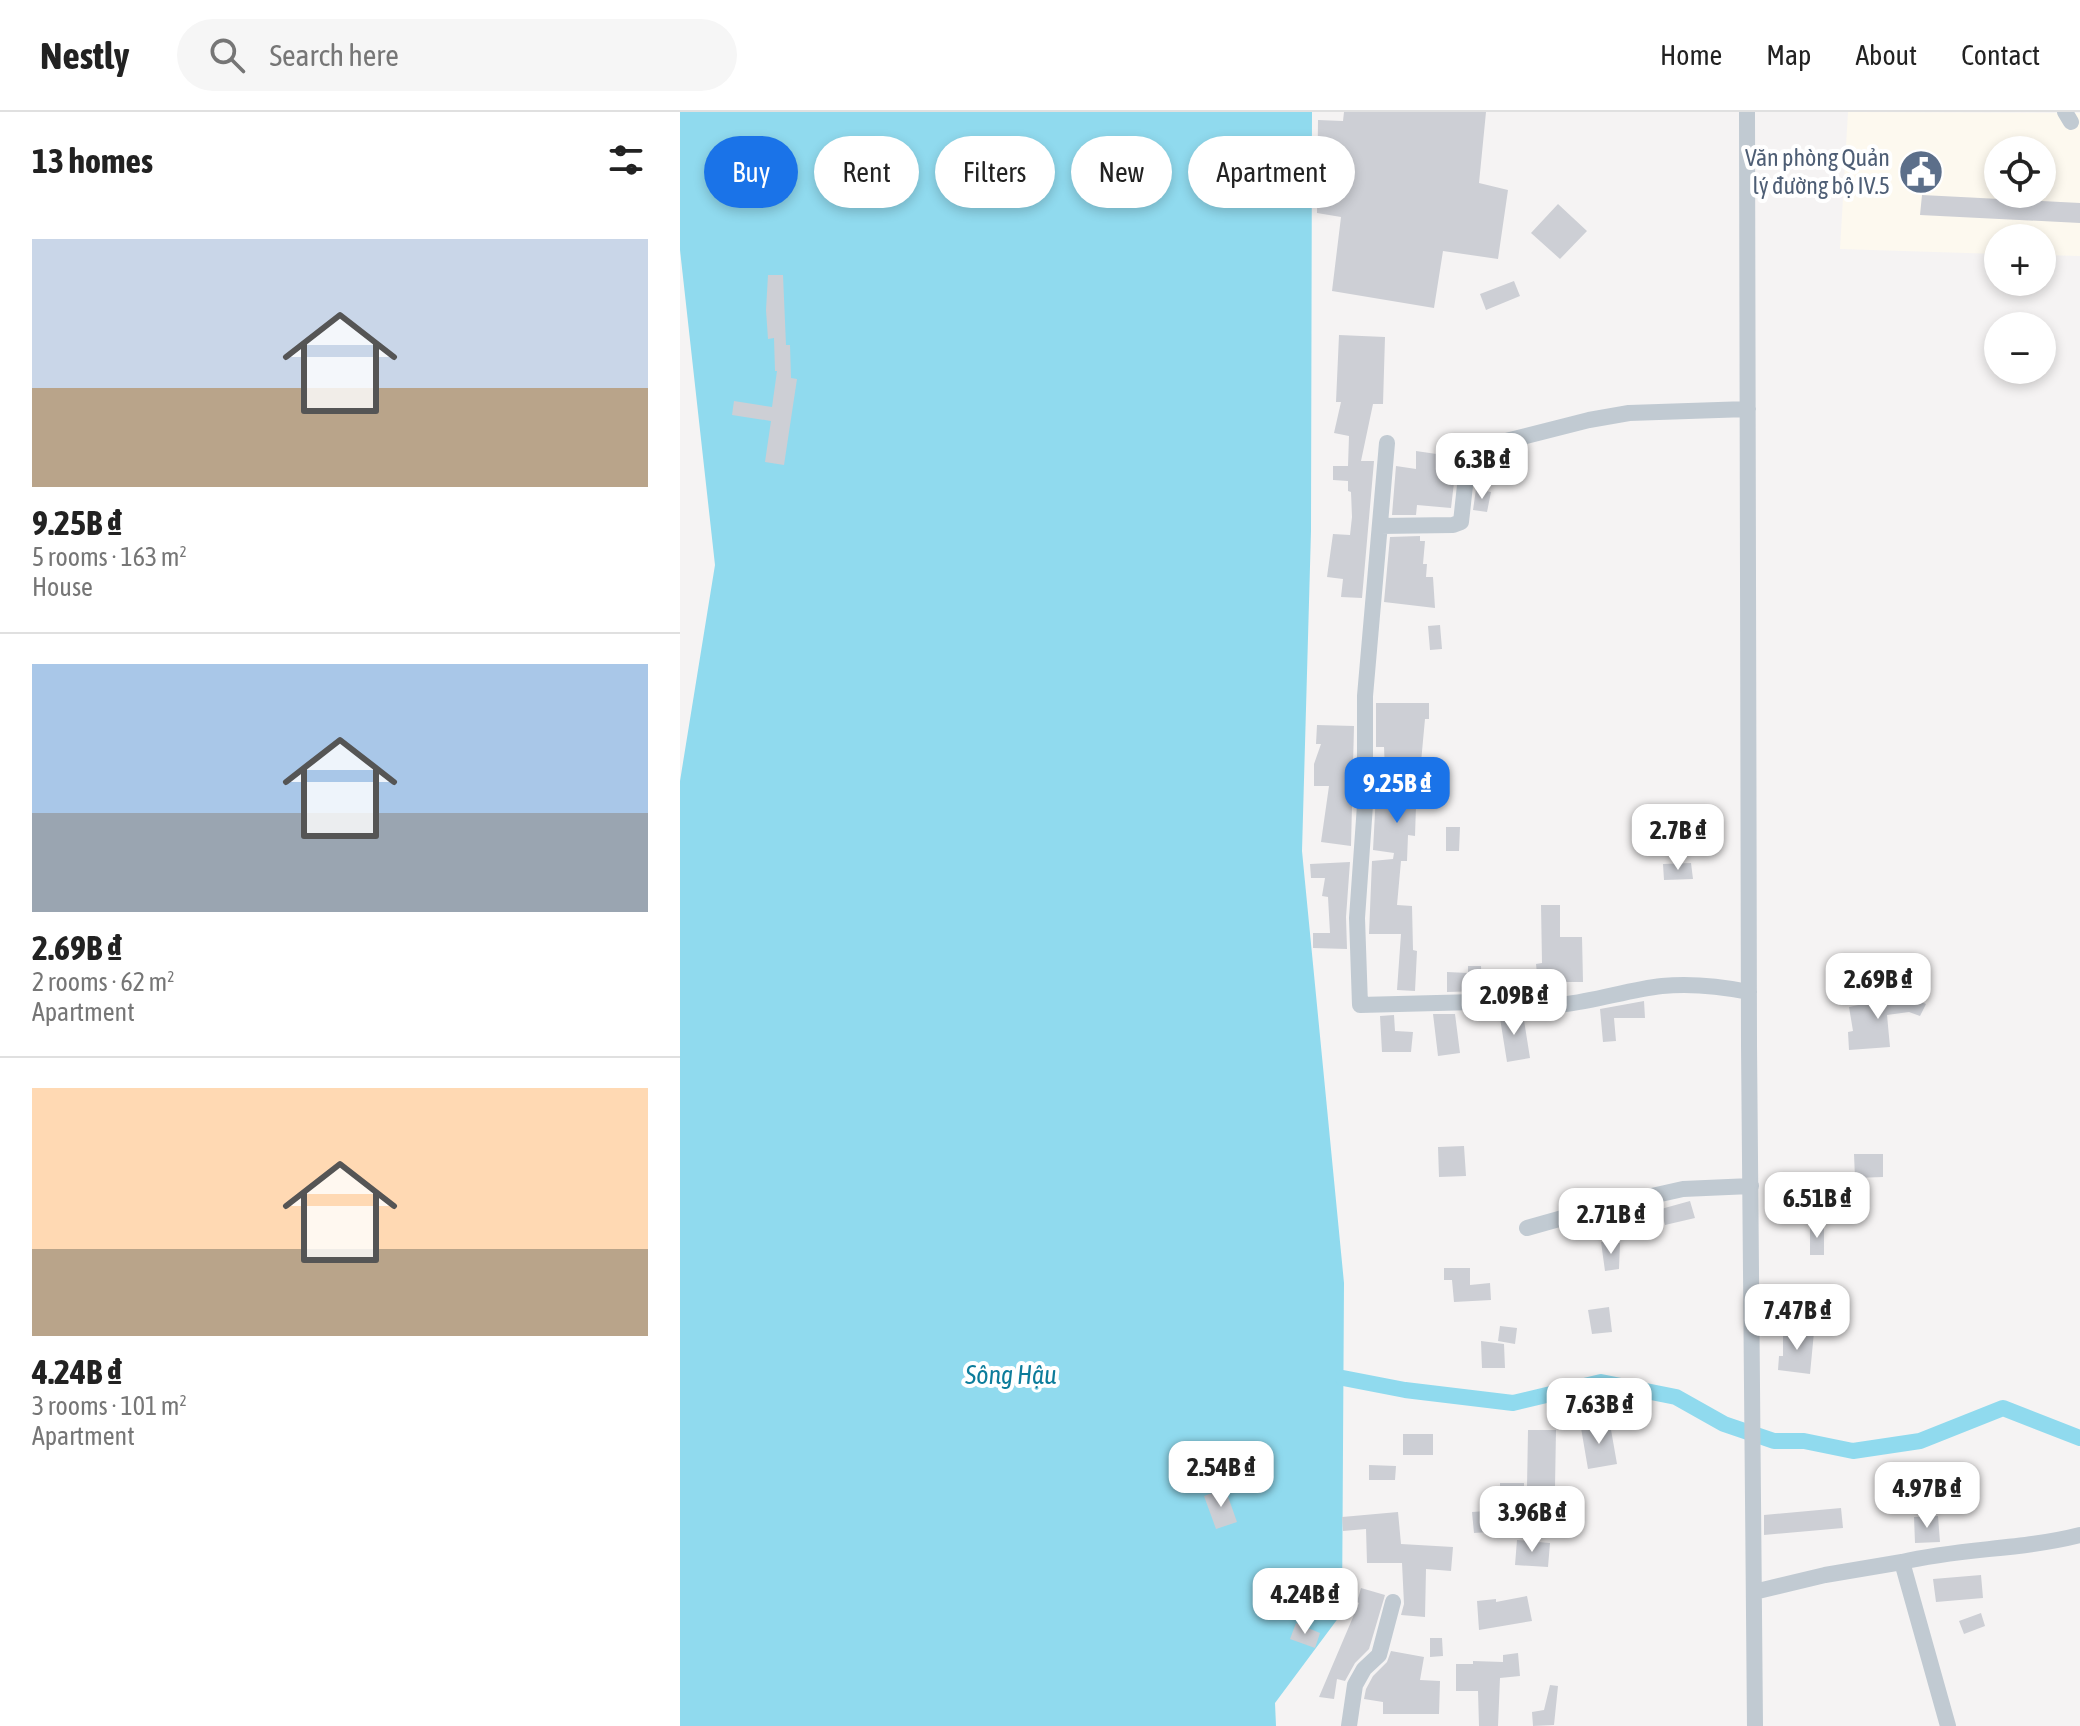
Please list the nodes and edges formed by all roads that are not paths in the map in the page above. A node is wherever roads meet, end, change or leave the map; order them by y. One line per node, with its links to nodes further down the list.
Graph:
1 (1747, 112): 2 (street)
2 (1748, 409): 4 (street); 5 (street)
3 (1387, 443): 4 (street)
4 (1380, 526): 5 (street)
5 (1749, 992): 6 (street)
6 (1751, 1186): 7 (street); 10 (street)
7 (1527, 1228)
8 (2080, 1535): 9 (street)
9 (1902, 1562): 10 (street); 14 (street)
10 (1754, 1592): 13 (street)
11 (1393, 1602): 12 (street)
12 (1349, 1726)
13 (1755, 1726)
14 (1948, 1726)

